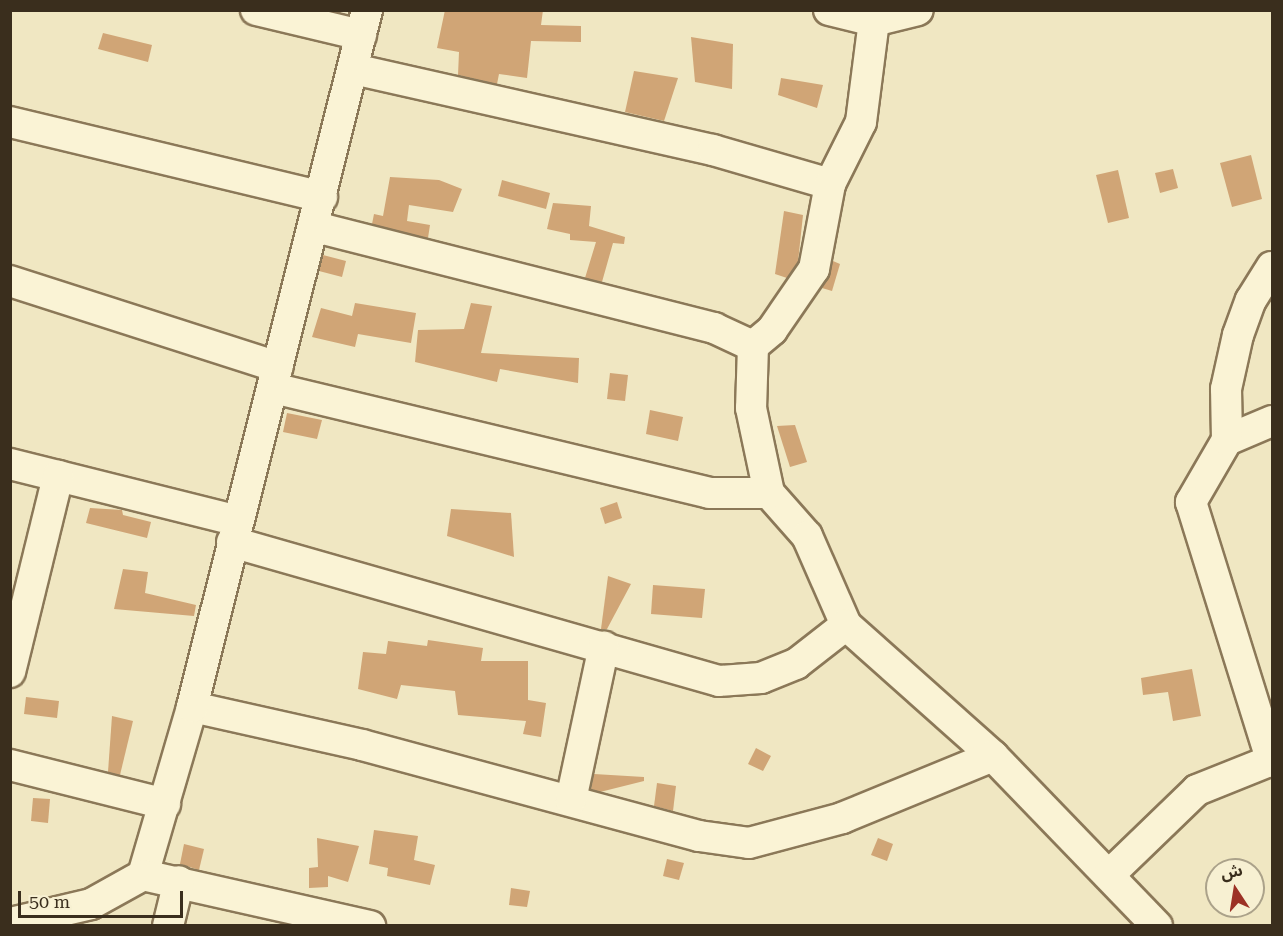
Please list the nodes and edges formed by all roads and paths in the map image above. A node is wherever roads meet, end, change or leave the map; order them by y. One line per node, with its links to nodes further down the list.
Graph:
1 (256, 10): 5 (street)
2 (829, 10): 4 (street)
3 (918, 10): 4 (street)
4 (874, 21): 8 (street)
5 (364, 23): 6 (street)
6 (353, 69): 8 (street); 9 (street)
7 (10, 122): 9 (street)
8 (830, 184): 13 (street)
9 (322, 197): 10 (street)
10 (315, 226): 13 (street); 14 (street)
11 (1272, 267): 16 (street)
12 (10, 281): 14 (street)
13 (753, 346): 19 (street)
14 (275, 378): 19 (street); 20 (street)
15 (1272, 421): 16 (street)
16 (1227, 440): 26 (street)
17 (10, 464): 18 (street)
18 (58, 476): 20 (street); 23 (street)
19 (769, 493): 21 (street)
20 (235, 532): 22 (street); 24 (street)
21 (846, 625): 22 (street); 25 (street)
22 (603, 646): 28 (street)
23 (10, 672)
24 (192, 707): 28 (street); 29 (street)
25 (993, 756): 28 (street); 31 (street)
26 (1272, 761): 31 (street)
27 (10, 765): 29 (street)
28 (571, 800)
29 (165, 804): 30 (street)
30 (143, 875): 32 (street); 33 (street)
31 (1108, 875): 36 (street)
32 (179, 881): 34 (street); 35 (street)
33 (10, 923)
34 (168, 926)
35 (370, 926)
36 (1157, 926)

